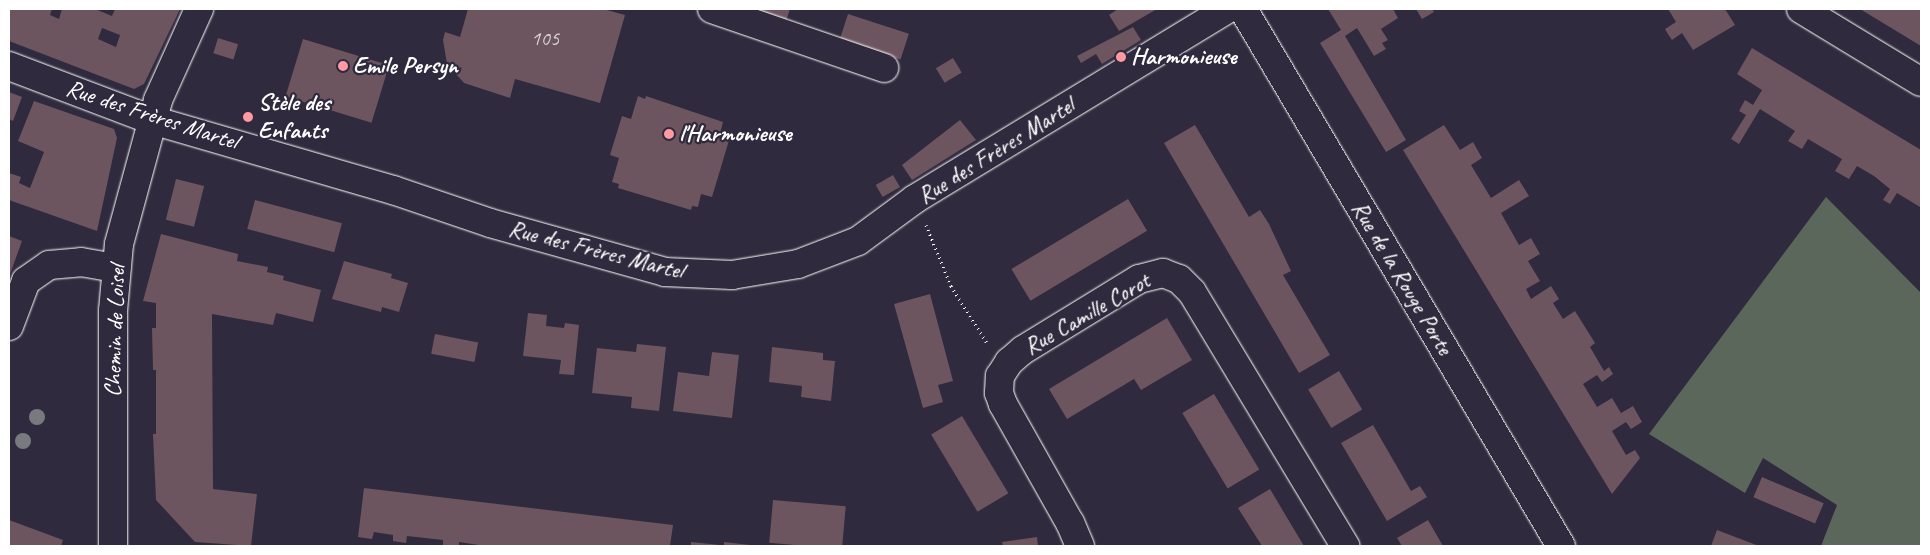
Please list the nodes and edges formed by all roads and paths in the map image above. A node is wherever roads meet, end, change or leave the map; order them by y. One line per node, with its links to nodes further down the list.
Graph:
1 (199, 9): 9 (street, Chemin de Loisel)
2 (712, 9): 7 (street)
3 (1227, 9): 10 (street, Rue des Frères Martel)
4 (1243, 9): 17 (street, Rue de la Rouge Porte)
5 (1801, 9): 8 (street)
6 (9, 66): 9 (street, Rue des Frères Martel)
7 (884, 68)
8 (1921, 82)
9 (152, 120): 10 (street, Rue des Frères Martel); 11 (street, Chemin de Loisel)
10 (915, 199): 13 (path)
11 (116, 268): 12 (street); 14 (street, Chemin de Loisel)
12 (9, 326)
13 (1003, 368): 15 (street, Rue Camille Corot); 16 (street, Rue Camille Corot)
14 (113, 546)
15 (1080, 546)
16 (1345, 546)
17 (1561, 546)

